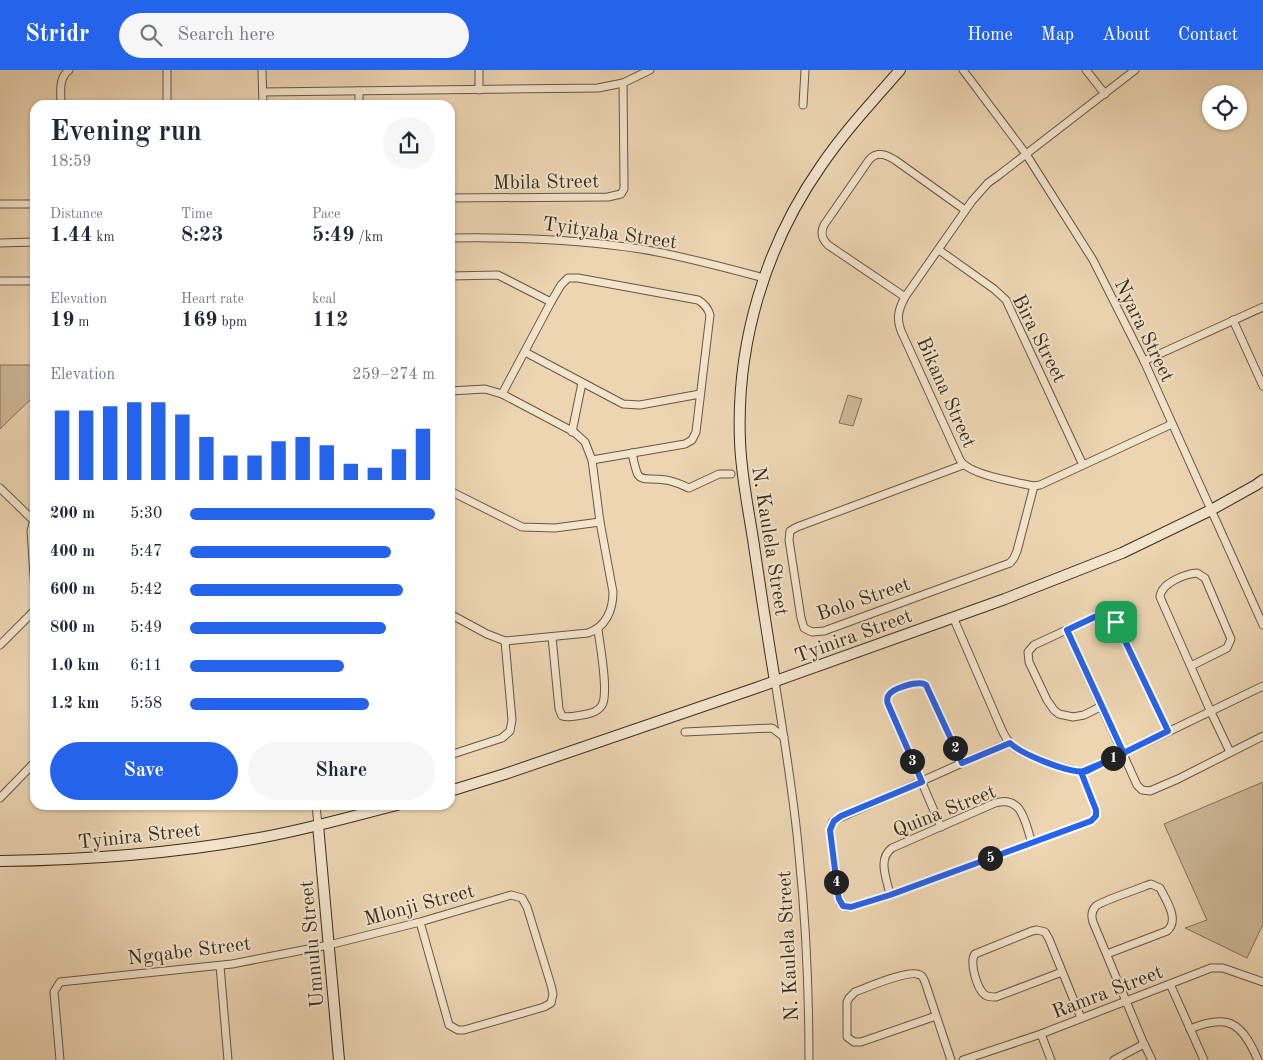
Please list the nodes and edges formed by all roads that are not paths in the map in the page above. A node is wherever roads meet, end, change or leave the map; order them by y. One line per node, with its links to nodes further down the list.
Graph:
1 (69, 70): 16 (street)
2 (168, 70): 17 (street)
3 (262, 70): 14 (street)
4 (478, 70): 12 (street)
5 (650, 70): 11 (street)
6 (805, 70): 20 (street)
7 (900, 70): 31 (street, N. Kaulela Street)
8 (963, 70): 21 (street, Nyara Street)
9 (1086, 70): 15 (street)
10 (1135, 70): 15 (street, Bikana Street)
11 (623, 83): 12 (street); 22 (street, Mbila Street)
12 (479, 90): 13 (street)
13 (359, 91): 14 (street); 19 (street)
14 (262, 92): 18 (street)
15 (1105, 94): 21 (street, Bikana Street)
16 (61, 100)
17 (167, 100)
18 (263, 100)
19 (359, 100)
20 (803, 105)
21 (1026, 154): 25 (street, Bikana Street); 39 (street, Nyara Street)
22 (455, 198)
23 (0, 204): 24 (street)
24 (30, 204)
25 (965, 210): 29 (street, Bikana Street); 34 (street)
26 (455, 238): 31 (street, Tyityaba Street)
27 (30, 242): 28 (street)
28 (0, 243)
29 (939, 250): 34 (street, Bikana Street); 50 (street, Bira Street)
30 (455, 276): 35 (street)
31 (764, 278): 69 (street, N. Kaulela Street)
32 (0, 281): 33 (street)
33 (30, 281)
34 (905, 297): 49 (street, Bikana Street)
35 (550, 302): 38 (street); 44 (street)
36 (1263, 306): 37 (street)
37 (1233, 320): 39 (street); 41 (street)
38 (525, 352): 40 (street); 43 (street)
39 (1144, 361): 45 (street, Nyara Street)
40 (582, 382): 44 (street); 46 (street)
41 (1263, 386)
42 (455, 391): 43 (street)
43 (502, 394): 46 (street)
44 (700, 394): 47 (street)
45 (1172, 424): 50 (street); 56 (street, Nyara Street)
46 (572, 432): 48 (street)
47 (632, 453): 48 (street); 51 (street)
48 (592, 460): 58 (street)
49 (963, 465): 53 (street, Bikana Street); 53 (street, Bolo Street)
50 (1083, 465): 53 (street)
51 (731, 474)
52 (1261, 483): 56 (street, Tyinira Street)
53 (1034, 486)
54 (0, 488): 57 (street)
55 (455, 494): 58 (street)
56 (1211, 510): 61 (street, Tyinira Street); 62 (street, Nyara Street)
57 (30, 514)
58 (600, 522): 63 (street)
59 (30, 615): 67 (street)
60 (455, 617): 66 (street)
61 (953, 618): 69 (street, Tyinira Street); 77 (street)
62 (1263, 625)
63 (598, 630): 65 (street); 65 (street)
64 (1067, 630): 71 (street); 71 (street); 73 (street)
65 (552, 637): 66 (street)
66 (505, 641): 79 (street)
67 (0, 645)
68 (1191, 666): 68 (street); 72 (street)
69 (775, 681): 76 (street, N. Kaulela Street); 85 (street, Tyinira Street)
70 (1263, 686): 72 (street)
71 (1102, 706): 80 (street)
72 (1210, 710): 73 (street); 78 (street)
73 (1168, 731): 80 (street)
74 (686, 732): 76 (street)
75 (1263, 736): 78 (street)
76 (784, 737): 110 (street, N. Kaulela Street)
77 (1010, 743): 81 (street); 83 (street)
78 (1230, 752): 80 (street)
79 (455, 753)
80 (1124, 754): 83 (street)
81 (962, 763): 84 (street); 84 (street)
82 (30, 767): 86 (street)
83 (1081, 772): 91 (street)
84 (922, 782): 90 (street); 93 (street)
85 (455, 789)
86 (0, 798)
87 (316, 810): 89 (street)
88 (377, 810): 89 (street, Tyinira Street)
89 (318, 825): 92 (street, Tyinira Street); 95 (street, Umnulu Street)
90 (940, 827): 91 (street, Quina Street); 93 (street, Quina Street)
91 (1032, 843): 93 (street)
92 (0, 861)
93 (890, 895)
94 (420, 922): 94 (street, Mlonji Street); 95 (street, Mlonji Street)
95 (329, 945): 97 (street, Ngqabe Street); 109 (street, Umnulu Street)
96 (1106, 954): 96 (street); 101 (street)
97 (220, 966): 107 (street, Ngqabe Street); 108 (street)
98 (1062, 972): 98 (street); 103 (street)
99 (1263, 982): 100 (street, Ramra Street)
100 (1170, 984): 101 (street, Ramra Street); 104 (street)
101 (1126, 1001): 103 (street, Ramra Street); 106 (street)
102 (936, 1016): 102 (street); 111 (street)
103 (1081, 1018): 105 (street, Ramra Street)
104 (1190, 1029): 116 (street); 117 (street)
105 (1041, 1034): 112 (street, Ramra Street); 113 (street)
106 (1144, 1044): 114 (street); 115 (street)
107 (60, 1060)
108 (228, 1060)
109 (339, 1060)
110 (809, 1060)
111 (951, 1060)
112 (963, 1060)
113 (1051, 1060)
114 (1114, 1060)
115 (1152, 1060)
116 (1204, 1060)
117 (1258, 1060)

